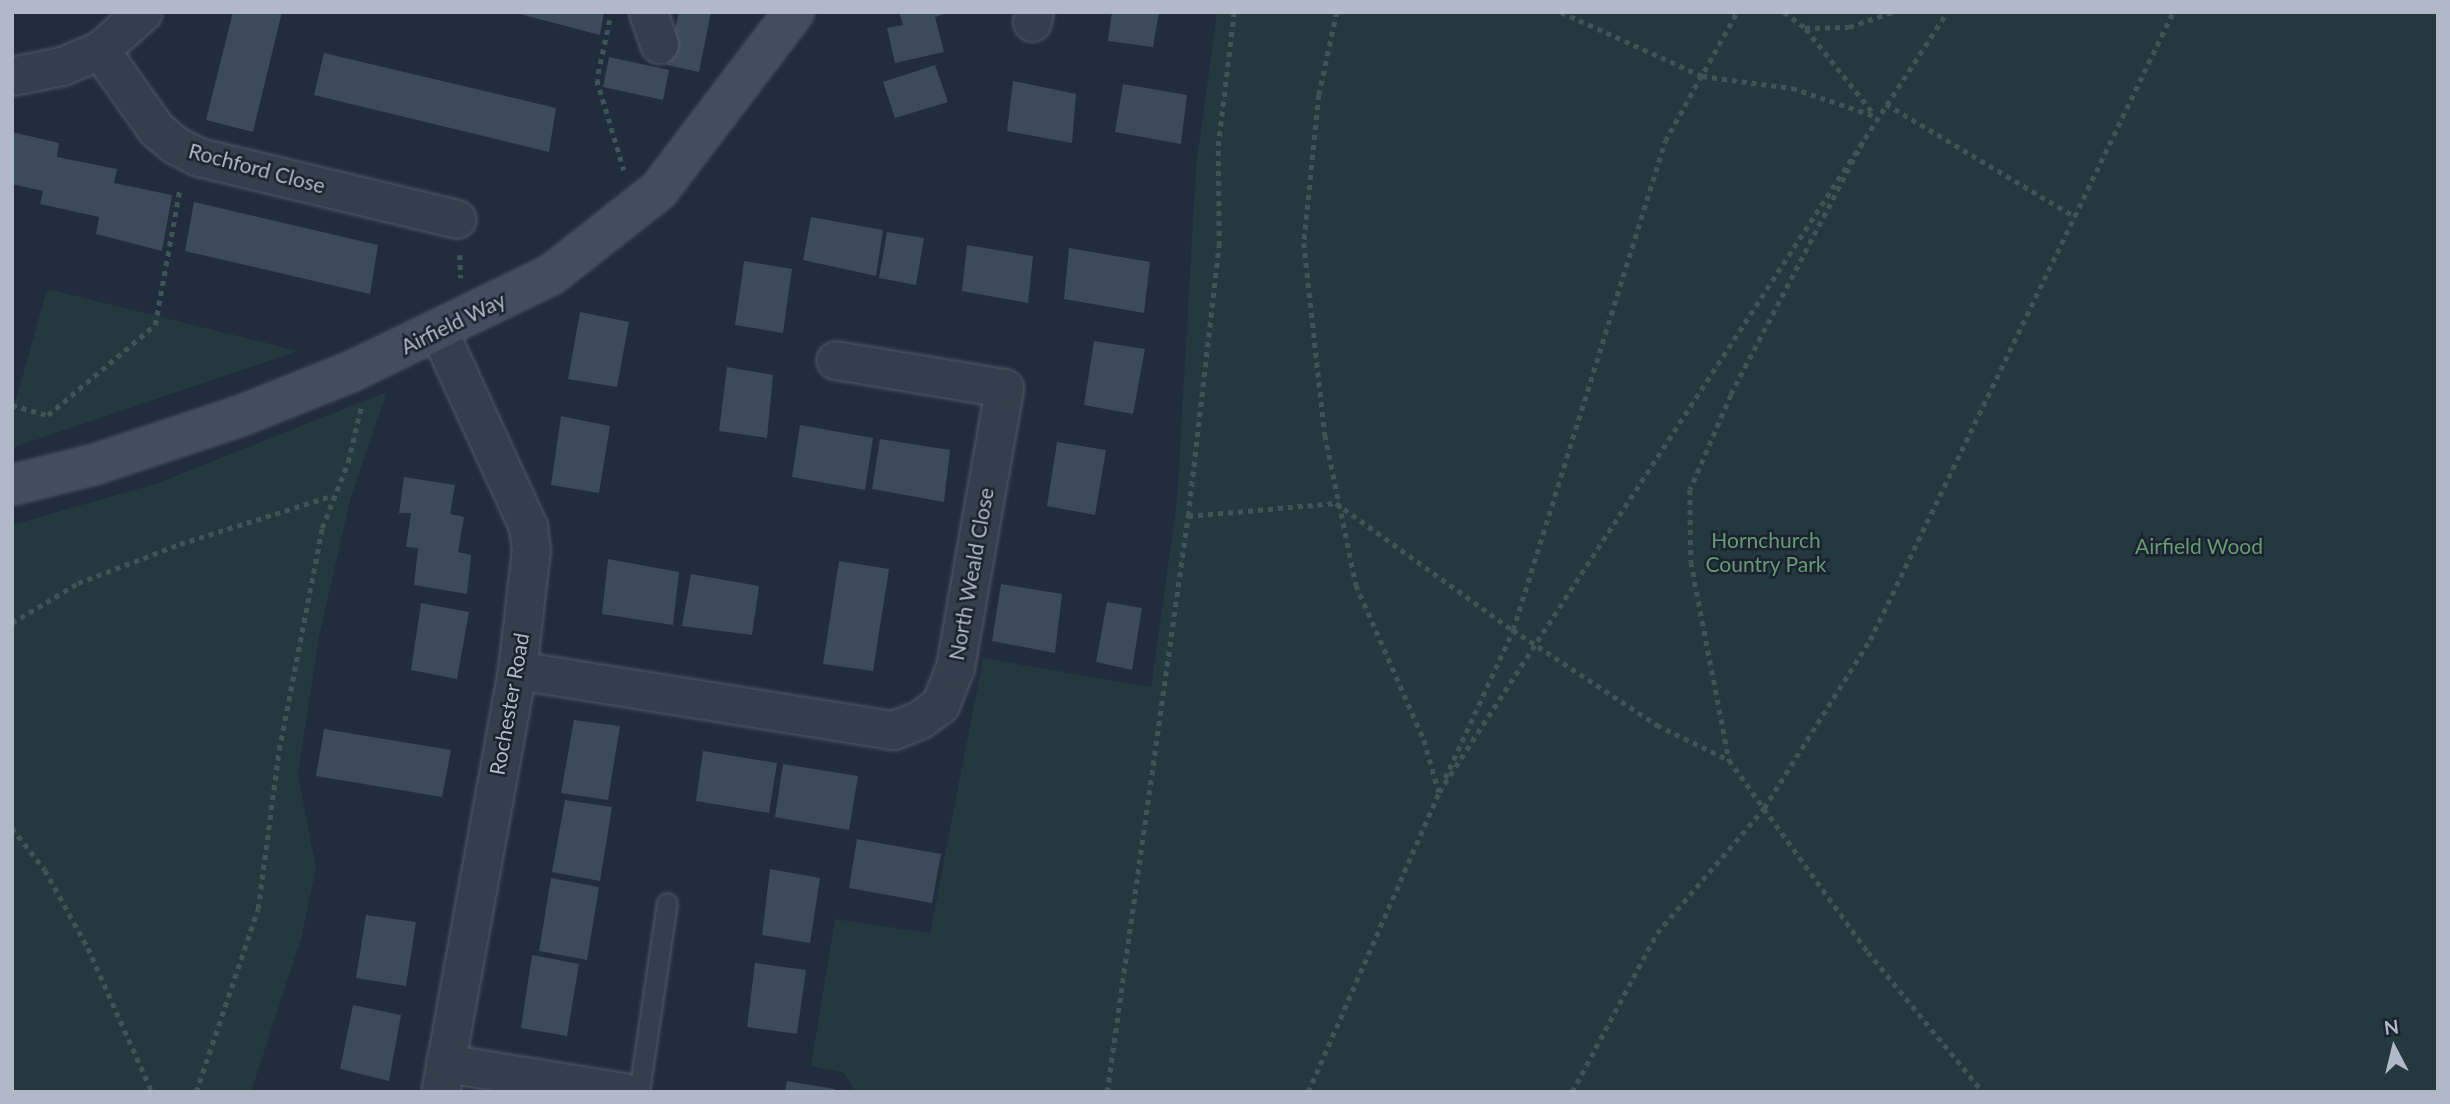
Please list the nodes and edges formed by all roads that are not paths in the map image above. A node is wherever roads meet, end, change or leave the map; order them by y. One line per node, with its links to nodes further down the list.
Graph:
1 (143, 12): 3 (street)
2 (794, 12): 6 (street, Airfield Way)
3 (100, 50): 4 (street); 5 (street, Rochford Close)
4 (12, 76)
5 (457, 219)
6 (439, 332): 8 (street, Airfield Way); 9 (street, Rochester Road)
7 (835, 360): 9 (street, North Weald Close)
8 (12, 485)
9 (517, 670): 11 (street, Rochester Road)
10 (667, 903): 13 (lane)
11 (442, 1077): 12 (street)
12 (624, 1092)
13 (639, 1092)

